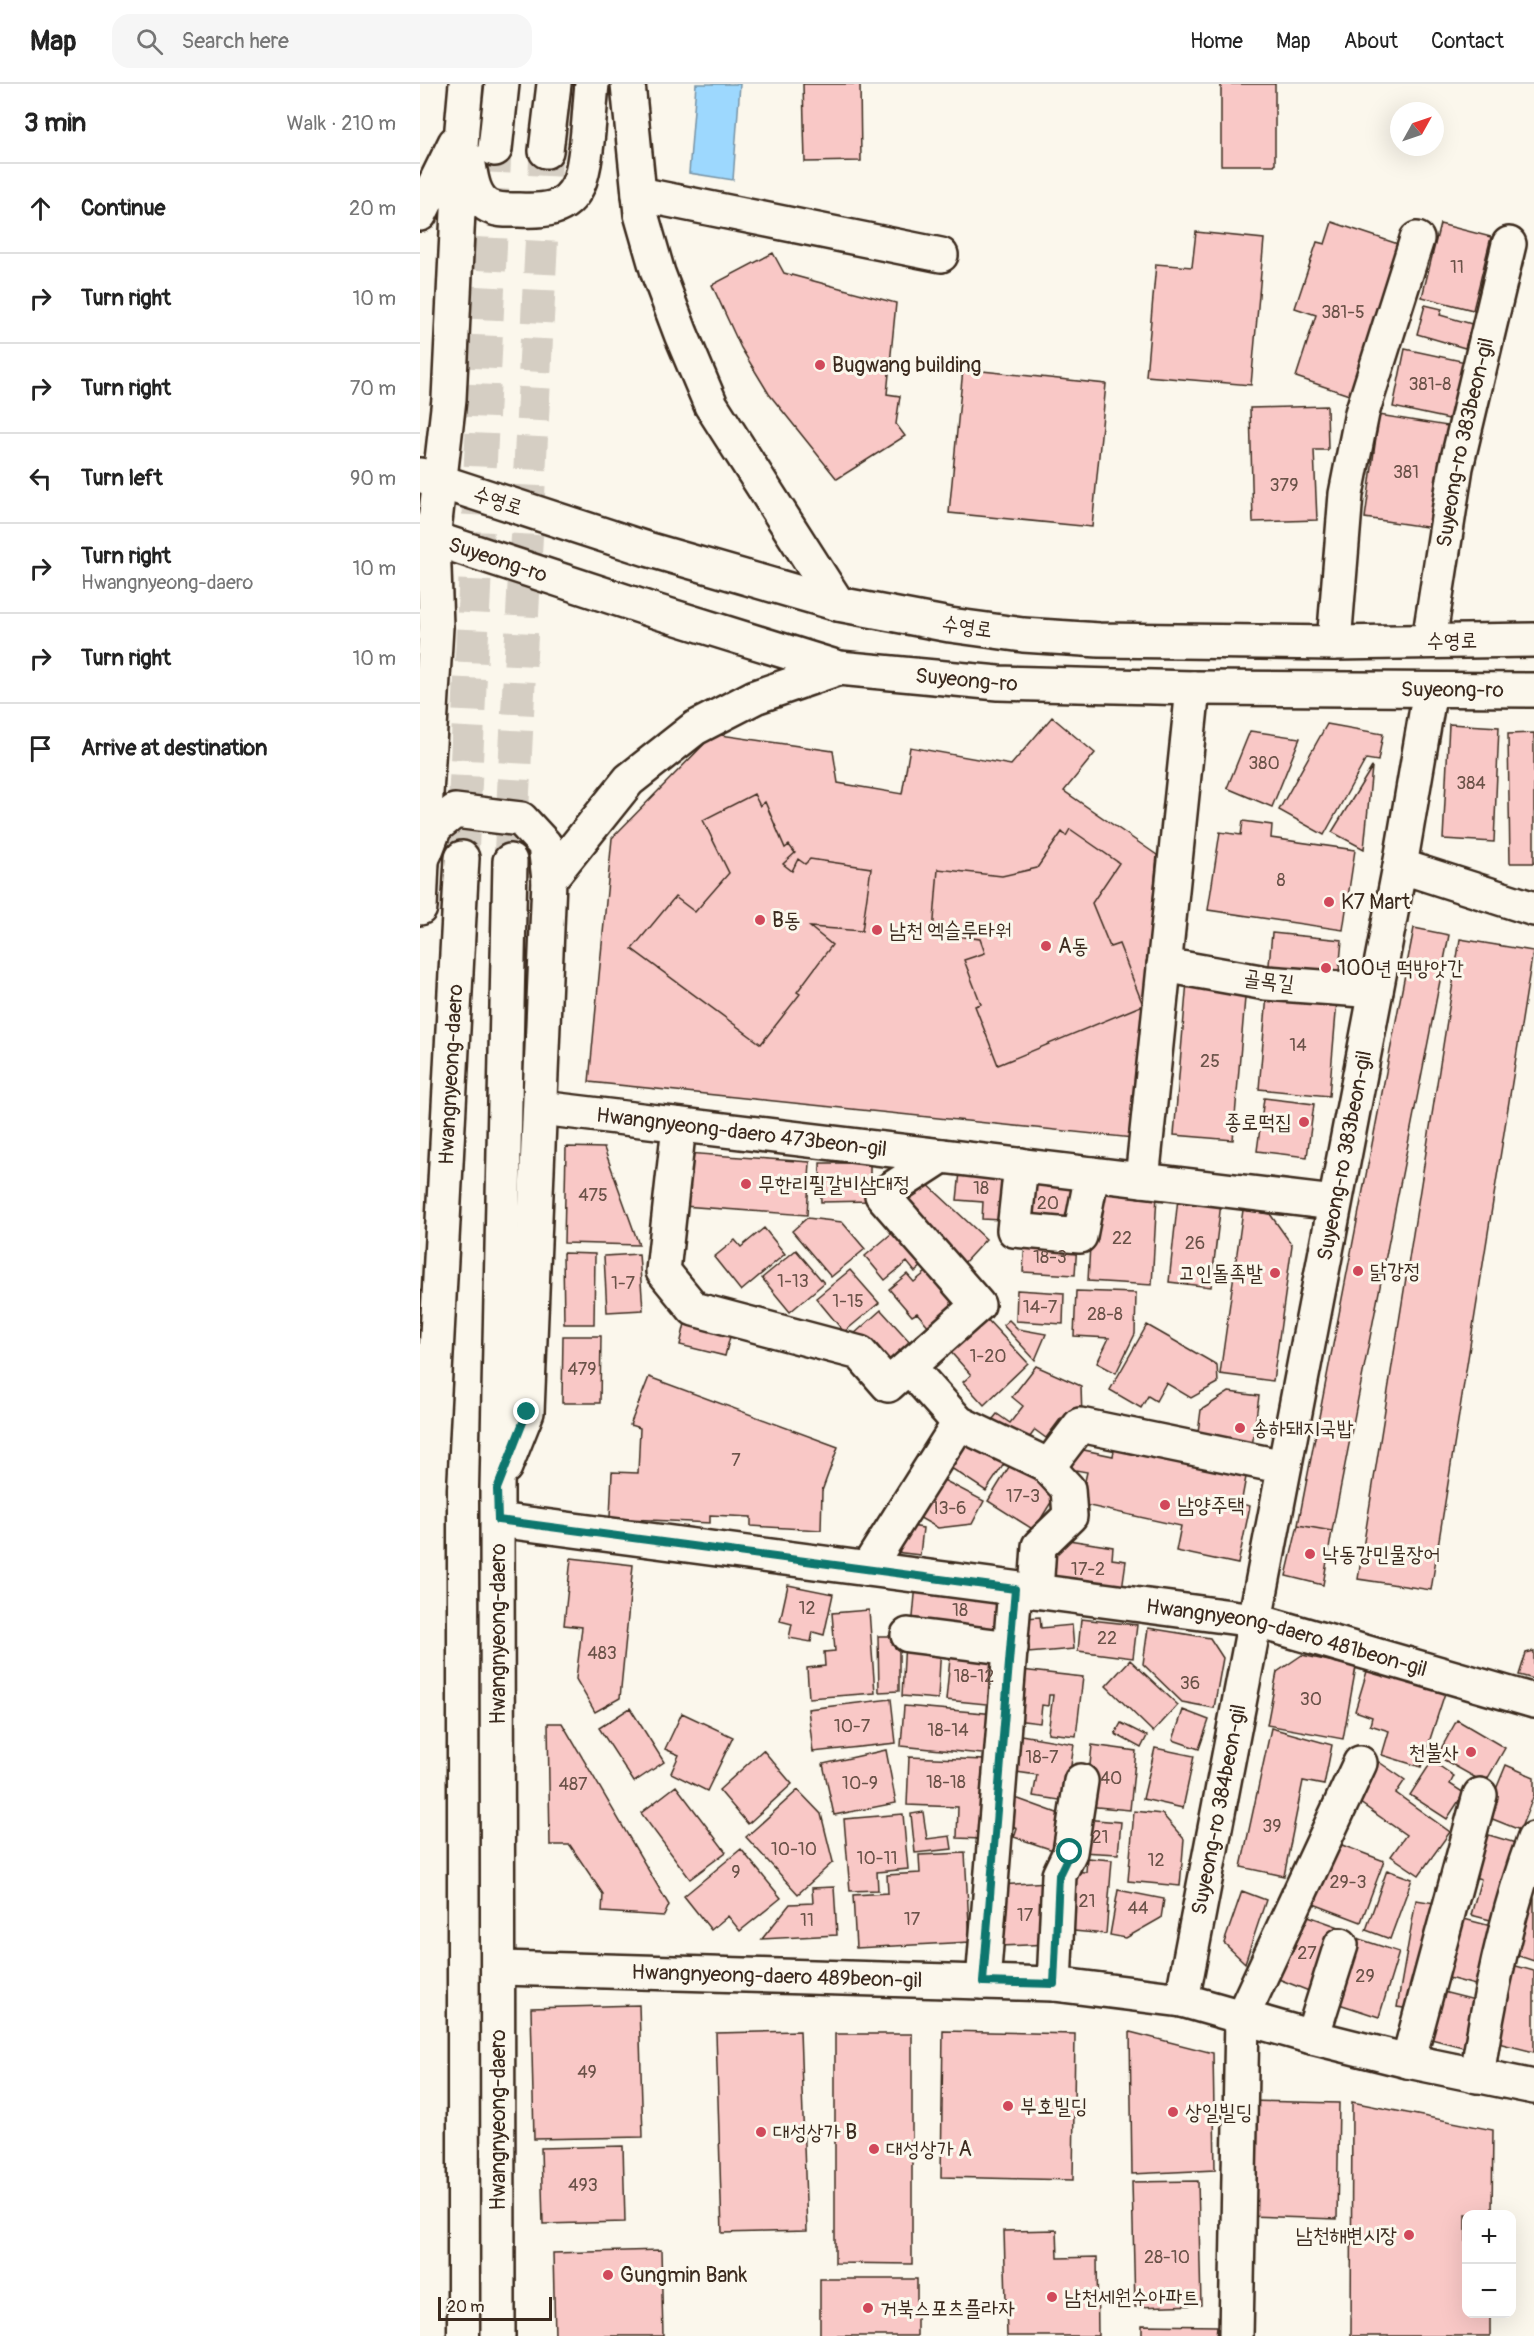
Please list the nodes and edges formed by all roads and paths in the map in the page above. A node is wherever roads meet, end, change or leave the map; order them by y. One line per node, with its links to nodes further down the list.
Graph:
1 (466, 84): 6 (main road)
2 (502, 84): 7 (main road)
3 (554, 84): 8 (main road)
4 (592, 84): 6 (main road)
5 (628, 84): 9 (main road)
6 (462, 128): 10 (main road); 14 (main road)
7 (495, 150)
8 (546, 151)
9 (639, 194): 13 (main road); 16 (main road)
10 (420, 214)
11 (1417, 239): 19 (main road)
12 (1509, 244): 18 (main road, Suyeong-ro 383beon-gil)
13 (941, 255)
14 (430, 479): 15 (main road); 16 (main road, 수영로)
15 (427, 537): 20 (main road, Suyeong-ro); 26 (main road)
16 (838, 604): 19 (main road, 수영로)
17 (1534, 640): 18 (main road, 수영로)
18 (1430, 641): 19 (main road, 수영로)
19 (1334, 643)
20 (839, 668): 21 (main road, Suyeong-ro); 29 (main road)
21 (1193, 688): 22 (main road, Suyeong-ro); 32 (main road)
22 (1430, 690): 23 (main road, Suyeong-ro); 28 (main road, Suyeong-ro 383beon-gil)
23 (1534, 690)
24 (420, 829): 26 (main road)
25 (462, 858): 45 (main road, Hwangnyeong-daero)
26 (422, 861): 29 (main road); 30 (main road)
27 (510, 861): 46 (main road, Hwangnyeong-daero)
28 (1400, 866): 31 (main road); 33 (main road, Suyeong-ro 383beon-gil)
29 (549, 880): 34 (main road)
30 (420, 908)
31 (1534, 909)
32 (1164, 965): 33 (main road, 골목길); 39 (main road)
33 (1376, 991): 40 (main road, Suyeong-ro 383beon-gil)
34 (541, 1108): 35 (main road, Hwangnyeong-daero 473beon-gil); 46 (main road)
35 (679, 1125): 36 (main road, Hwangnyeong-daero 473beon-gil); 41 (main road)
36 (942, 1156): 37 (main road, Hwangnyeong-daero 473beon-gil); 41 (main road, Hwangnyeong-daero 473beon-gil)
37 (1021, 1165): 38 (main road, Hwangnyeong-daero 473beon-gil); 38 (main road)
38 (1092, 1174): 39 (main road, Hwangnyeong-daero 473beon-gil)
39 (1142, 1180): 40 (main road, Hwangnyeong-daero 473beon-gil)
40 (1335, 1203): 44 (main road, Suyeong-ro 383beon-gil)
41 (909, 1367): 42 (main road)
42 (959, 1423): 43 (main road); 47 (main road)
43 (1048, 1467): 44 (main road); 48 (main road)
44 (1284, 1467): 49 (main road, Suyeong-ro 383beon-gil)
45 (424, 1474): 67 (main road, Hwangnyeong-daero)
46 (498, 1504): 47 (main road, Hwangnyeong-daero 481beon-gil); 58 (main road, Hwangnyeong-daero)
47 (871, 1562): 48 (main road, Hwangnyeong-daero 481beon-gil)
48 (1025, 1590): 49 (main road, Hwangnyeong-daero 481beon-gil); 51 (main road)
49 (1254, 1620): 52 (main road, Hwangnyeong-daero 481beon-gil); 61 (main road, Suyeong-ro 384beon-gil)
50 (908, 1635): 51 (main road)
51 (1011, 1648): 59 (main road)
52 (1534, 1701)
53 (1360, 1763): 62 (main road)
54 (1081, 1781): 60 (main road)
55 (1480, 1795): 64 (main road)
56 (1534, 1839): 65 (main road)
57 (1341, 1945): 63 (main road)
58 (499, 1968): 59 (main road, Hwangnyeong-daero 489beon-gil); 69 (main road, Hwangnyeong-daero)
59 (983, 1982): 60 (main road, Hwangnyeong-daero 489beon-gil)
60 (1054, 1984): 61 (main road, Hwangnyeong-daero 489beon-gil)
61 (1182, 2000): 62 (main road, Hwangnyeong-daero 489beon-gil)
62 (1242, 2017): 63 (main road, Hwangnyeong-daero 489beon-gil); 70 (main road)
63 (1312, 2037): 64 (main road, Hwangnyeong-daero 489beon-gil)
64 (1408, 2061): 65 (main road, Hwangnyeong-daero 489beon-gil)
65 (1477, 2076): 66 (main road, Hwangnyeong-daero 489beon-gil)
66 (1534, 2087)
67 (424, 2109): 68 (main road, Hwangnyeong-daero)
68 (429, 2336)
69 (498, 2336)
70 (1236, 2336)

